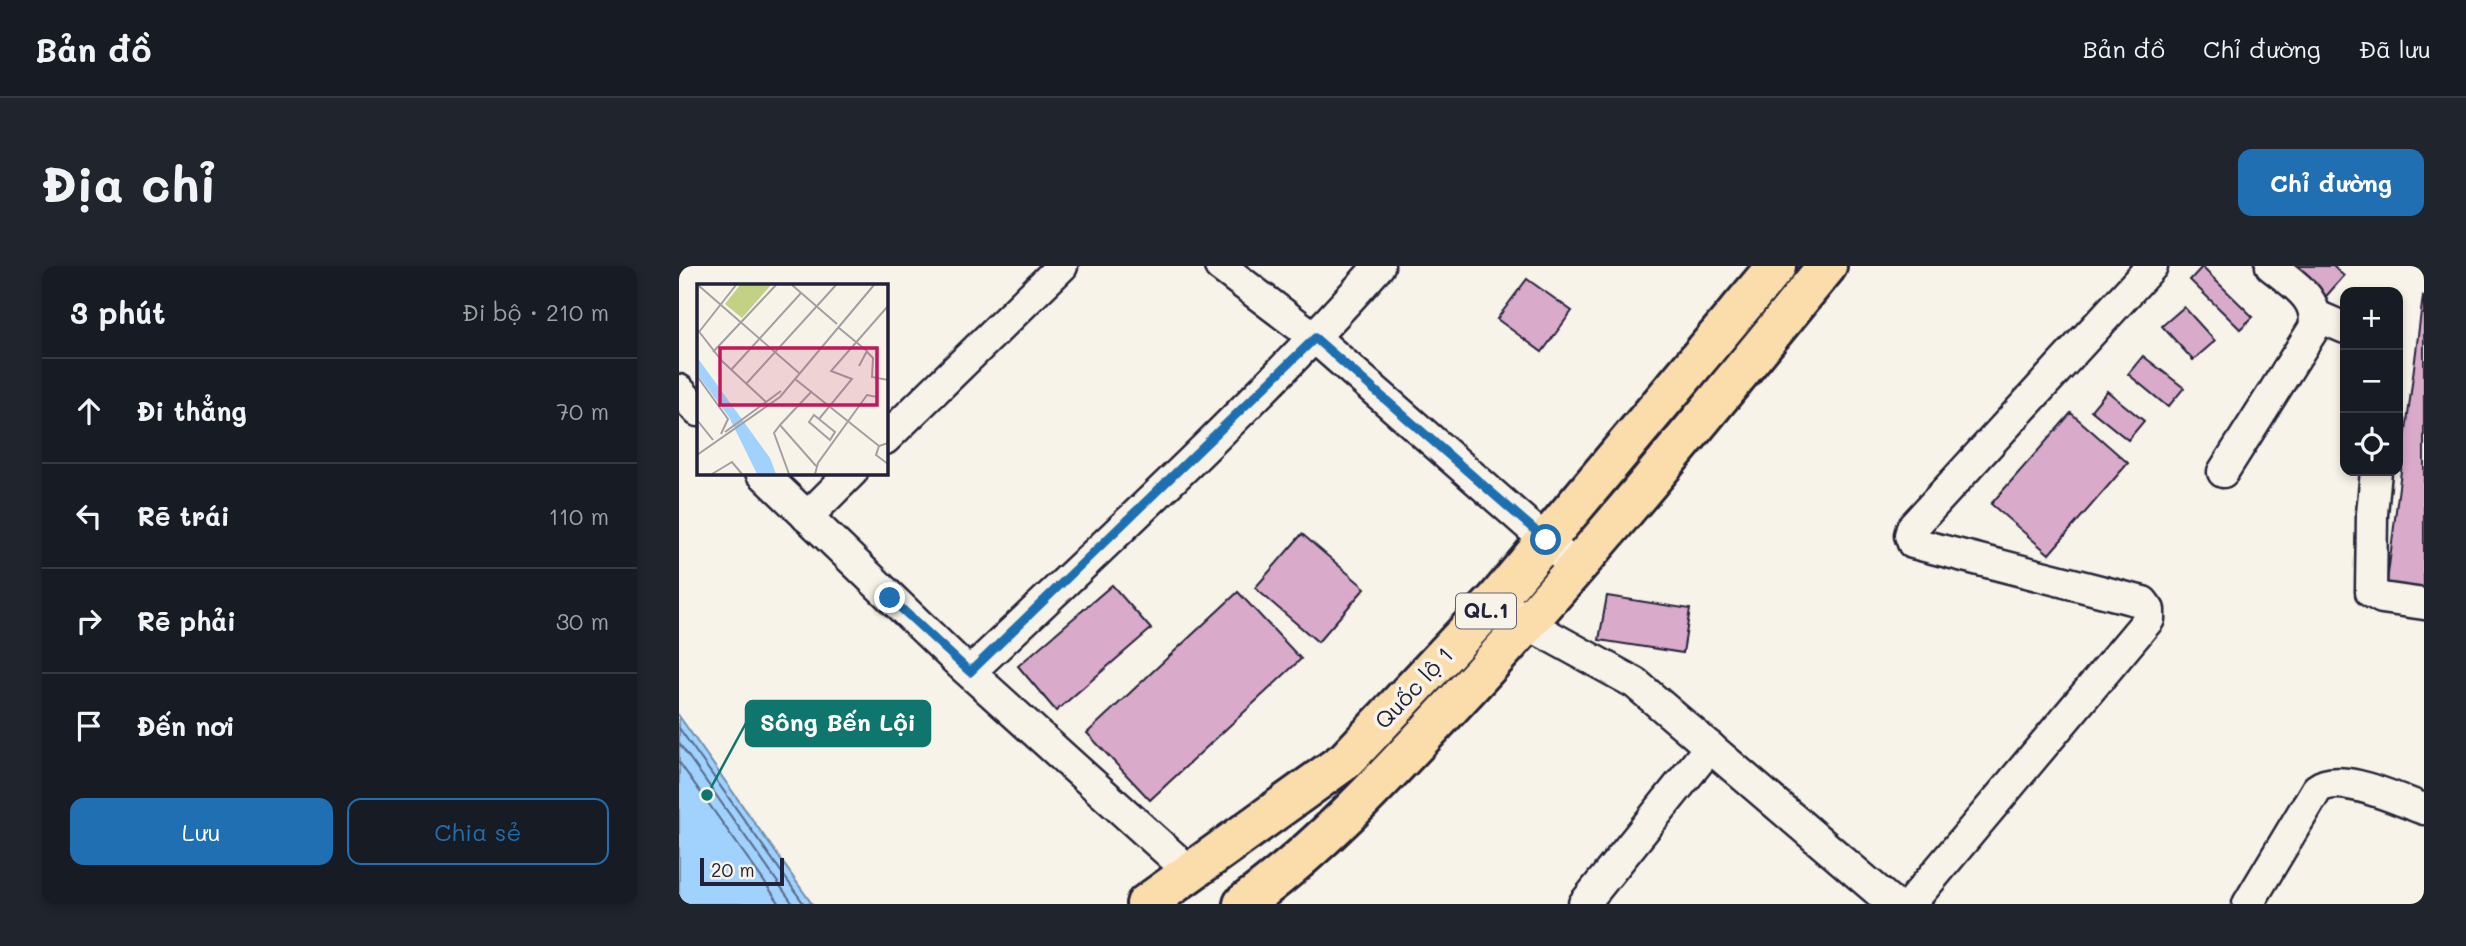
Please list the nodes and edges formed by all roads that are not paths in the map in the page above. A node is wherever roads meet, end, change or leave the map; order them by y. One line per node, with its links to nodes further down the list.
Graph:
1 (1062, 266): 13 (street)
2 (1220, 266): 10 (street)
3 (1379, 266): 10 (street)
4 (1776, 266): 19 (highway, Quốc lộ 1 / QL.1)
5 (1827, 266): 20 (highway, Quốc lộ 1 / QL.1)
6 (2153, 266): 32 (street)
7 (2271, 266): 8 (street)
8 (2317, 316): 9 (street); 14 (street)
9 (2340, 326)
10 (1315, 338): 19 (street); 24 (street)
11 (679, 390): 12 (street)
12 (697, 410)
13 (887, 437)
14 (2223, 472)
15 (763, 474): 18 (street)
16 (850, 474): 18 (street)
17 (2376, 476): 22 (street)
18 (807, 517): 24 (street)
19 (1546, 540): 20 (street); 21 (highway, Quốc lộ 1 / QL.1)
20 (1577, 568): 23 (highway, Quốc lộ 1 / QL.1)
21 (1497, 599): 23 (street); 27 (highway, Quốc lộ 1 / QL.1)
22 (2424, 604)
23 (1528, 624): 25 (street); 29 (highway, Quốc lộ 1 / QL.1)
24 (970, 672): 27 (street)
25 (1710, 747): 30 (street); 31 (street)
26 (2424, 809): 33 (street)
27 (1189, 871): 28 (highway, Quốc lộ 1 / QL.1)
28 (1146, 904)
29 (1243, 904)
30 (1584, 904)
31 (1893, 904)
32 (1910, 904)
33 (2248, 904)

